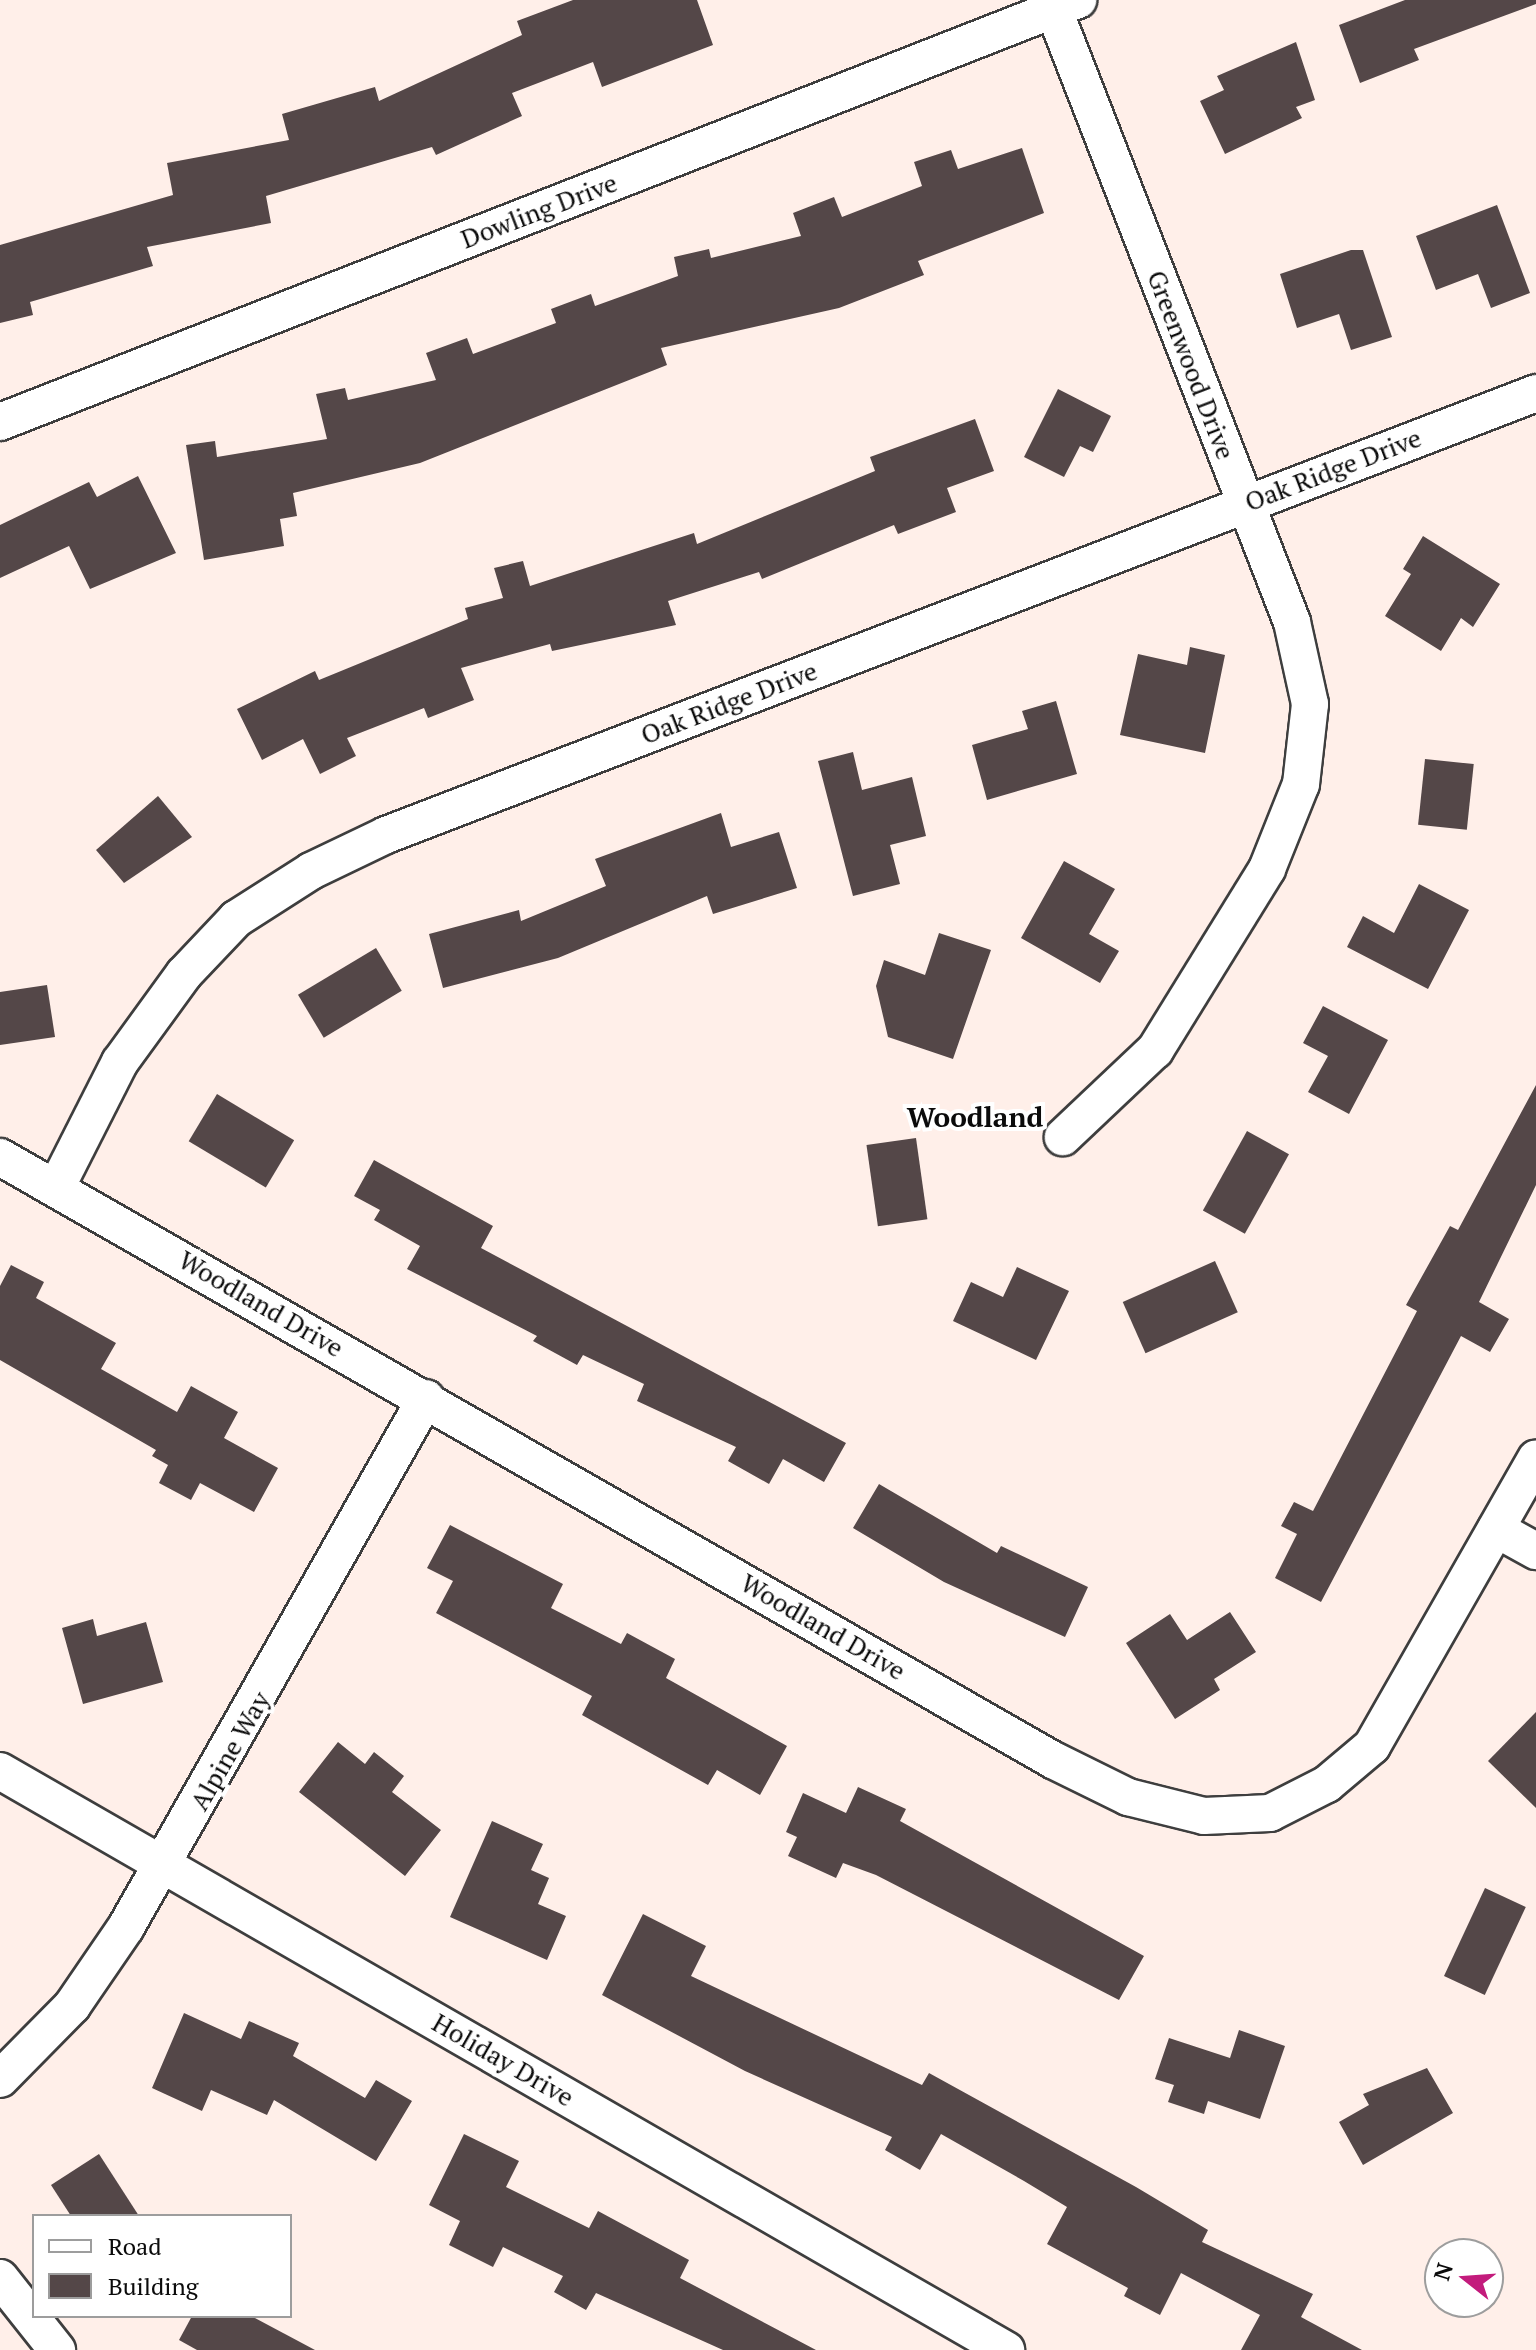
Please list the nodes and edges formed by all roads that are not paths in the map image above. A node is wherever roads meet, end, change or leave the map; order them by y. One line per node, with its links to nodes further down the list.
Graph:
1 (1060, 3): 3 (street, Dowling Drive); 4 (street, Greenwood Drive)
2 (1536, 393): 4 (street, Oak Ridge Drive)
3 (0, 422)
4 (1245, 504): 5 (street, Greenwood Drive); 7 (street, Oak Ridge Drive)
5 (1063, 1137)
6 (0, 1157): 7 (street, Woodland Drive)
7 (56, 1188): 8 (street, Woodland Drive)
8 (426, 1398): 10 (street, Woodland Drive); 13 (street, Alpine Way)
9 (1536, 1458): 10 (street, Woodland Drive)
10 (1496, 1529): 11 (street)
11 (1536, 1551)
12 (0, 1771): 13 (street, Holiday Drive)
13 (163, 1864): 14 (street, Alpine Way); 17 (street, Holiday Drive)
14 (0, 2079)
15 (0, 2278): 16 (street)
16 (57, 2350)
17 (1006, 2350)

